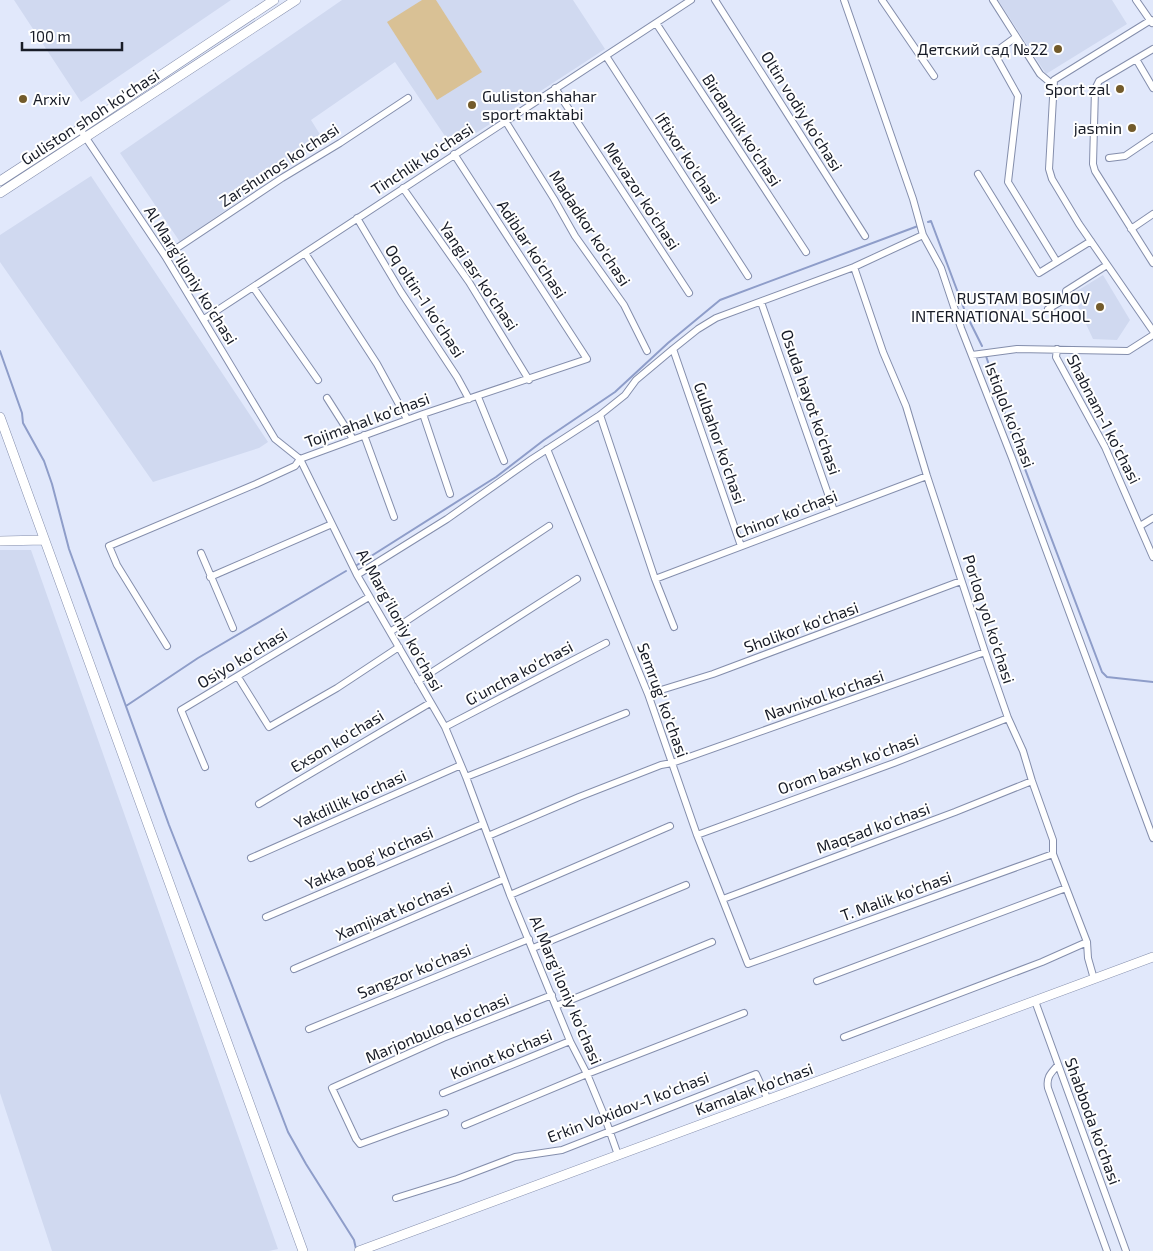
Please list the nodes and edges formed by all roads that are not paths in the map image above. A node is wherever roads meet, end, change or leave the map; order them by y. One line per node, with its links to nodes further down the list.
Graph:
1 (274, 0): 21 (main road, Guliston shoh ko'chasi)
2 (296, 0): 22 (main road, Guliston shoh ko'chasi)
3 (691, 0): 10 (street, Tinchlik ko'chasi)
4 (715, 0): 34 (street, Oltin vodiy ko'chasi)
5 (844, 0): 33 (street, Istiqlol ko'chasi)
6 (882, 0): 15 (street)
7 (993, 0): 11 (street)
8 (1136, 0): 9 (street)
9 (1152, 22): 16 (street)
10 (656, 23): 13 (street, Tinchlik ko'chasi); 36 (street, Birdamlik ko'chasi)
11 (1016, 37): 16 (street); 39 (street)
12 (1153, 49): 14 (street)
13 (606, 56): 17 (street, Tinchlik ko'chasi); 43 (street, Iftixor ko'chasi)
14 (1136, 59): 18 (street); 32 (street)
15 (934, 76)
16 (1053, 85): 35 (street)
17 (555, 88): 20 (street, Tinchlik ko'chasi); 45 (street, Mevazor ko'chasi)
18 (1153, 88)
19 (408, 98): 38 (street, Zarshunos ko'chasi)
20 (506, 122): 24 (street, Tinchlik ko'chasi); 53 (street, Madadkor ko'chasi)
21 (80, 129): 22 (street, Al Marg'iloniy ko'chasi); 27 (main road, Guliston shoh ko'chasi)
22 (86, 137): 29 (main road, Guliston shoh ko'chasi); 38 (street, Al Marg'iloniy ko'chasi)
23 (1153, 137): 25 (street)
24 (454, 154): 28 (street, Tinchlik ko'chasi); 55 (street, Adiblar ko'chasi)
25 (1109, 158)
26 (978, 174): 39 (street)
27 (0, 181)
28 (403, 188): 31 (street, Tinchlik ko'chasi); 57 (street, Yangi asr ko'chasi)
29 (0, 193)
30 (1153, 214): 32 (street)
31 (357, 218): 37 (street, Tinchlik ko'chasi); 60 (street, Oq oltin-1 ko'chasi)
32 (1131, 229): 40 (street)
33 (923, 235): 42 (street); 54 (street, Istiqlol ko'chasi)
34 (865, 236)
35 (1091, 241): 39 (street); 41 (street)
36 (806, 252)
37 (305, 253): 44 (street, Tinchlik ko'chasi); 64 (street)
38 (165, 256): 48 (street, Al Marg'iloniy ko'chasi)
39 (1056, 262)
40 (1153, 263)
41 (1107, 264): 47 (street); 49 (street)
42 (854, 267): 46 (street); 70 (street, Porloq yol ko'chasi)
43 (748, 276)
44 (253, 287): 48 (street, Tinchlik ko'chasi); 56 (street)
45 (689, 294)
46 (761, 302): 51 (street); 72 (street, Osuda hayot ko'chasi)
47 (1048, 309)
48 (204, 319): 68 (street, Al Marg'iloniy ko'chasi)
49 (1153, 331)
50 (1153, 335): 52 (street)
51 (673, 349): 62 (street); 80 (street, Gulbahor ko'chasi)
52 (1057, 349): 54 (street); 77 (street, Shabnam-1 ko'chasi)
53 (647, 351)
54 (972, 355): 113 (street, Istiqlol ko'chasi)
55 (587, 359): 57 (street, Tojimahal ko'chasi)
56 (318, 380)
57 (529, 380): 58 (street, Tojimahal ko'chasi)
58 (478, 397): 60 (street, Tojimahal ko'chasi); 69 (street)
59 (327, 398): 66 (street)
60 (468, 399): 61 (street, Tojimahal ko'chasi)
61 (423, 414): 64 (street, Tojimahal ko'chasi); 71 (street)
62 (600, 415): 67 (street); 86 (street)
63 (0, 417): 78 (main road)
64 (407, 419): 65 (street, Tojimahal ko'chasi)
65 (364, 435): 66 (street, Tojimahal ko'chasi); 73 (street)
66 (353, 440): 68 (street, Tojimahal ko'chasi)
67 (546, 449): 83 (street); 98 (street, Semrug' ko'chasi)
68 (300, 459): 75 (street, Al Marg'iloniy ko'chasi); 93 (street, Tojimahal ko'chasi)
69 (504, 461)
70 (927, 476): 72 (street, Chinor ko'chasi); 87 (street, Porloq yol ko'chasi)
71 (450, 494)
72 (834, 511): 80 (street, Chinor ko'chasi)
73 (394, 517)
74 (1153, 518): 77 (street)
75 (332, 524): 83 (street, Al Marg'iloniy ko'chasi); 84 (street)
76 (549, 526): 91 (street)
77 (1140, 526): 82 (street, Shabnam-1 ko'chasi)
78 (44, 540): 79 (main road); 148 (main road)
79 (0, 541)
80 (741, 546): 86 (street, Chinor ko'chasi)
81 (201, 553): 84 (street)
82 (1153, 557)
83 (357, 575): 88 (street, Al Marg'iloniy ko'chasi)
84 (210, 577): 90 (street)
85 (577, 579): 97 (street)
86 (655, 579): 89 (street)
87 (961, 581): 95 (street, Porloq yol ko'chasi); 98 (street, Sholikor ko'chasi)
88 (369, 597): 91 (street, Al Marg'iloniy ko'chasi); 96 (street, Osiyo ko'chasi)
89 (674, 627)
90 (232, 628)
91 (390, 632): 94 (street, Al Marg'iloniy ko'chasi)
92 (606, 643): 102 (street, G'uncha ko'chasi)
93 (167, 646)
94 (399, 647): 96 (street); 97 (street, Al Marg'iloniy ko'chasi)
95 (985, 652): 101 (street, Porloq yol ko'chasi); 103 (street, Navnixol ko'chasi)
96 (238, 677): 105 (street, Osiyo ko'chasi)
97 (418, 681): 99 (street, Al Marg'iloniy ko'chasi)
98 (648, 694): 103 (street, Semrug' ko'chasi)
99 (430, 703): 102 (street, Al Marg'iloniy ko'chasi); 108 (street, Exson ko'chasi)
100 (626, 713): 106 (street)
101 (1008, 718): 107 (street, Porloq yol ko'chasi); 111 (street, Orom baxsh ko'chasi)
102 (445, 727): 104 (street, Al Marg'iloniy ko'chasi)
103 (672, 763): 111 (street, Semrug' ko'chasi); 112 (street)
104 (461, 765): 106 (street, Al Marg'iloniy ko'chasi); 115 (street, Yakdillik ko'chasi)
105 (205, 767)
106 (466, 777): 109 (street, Al Marg'iloniy ko'chasi)
107 (1032, 781): 114 (street, Porloq yol ko'chasi); 120 (street, Maqsad ko'chasi)
108 (259, 804)
109 (483, 824): 112 (street, Al Marg'iloniy ko'chasi); 121 (street, Yakka bog' ko'chasi)
110 (670, 826): 119 (street)
111 (697, 835): 120 (street, Semrug' ko'chasi)
112 (488, 836): 116 (street, Al Marg'iloniy ko'chasi)
113 (1153, 838)
114 (1053, 854): 118 (street, Porloq yol ko'chasi); 127 (street, T. Malik ko'chasi)
115 (251, 858)
116 (504, 879): 119 (street, Al Marg'iloniy ko'chasi); 128 (street, Xamjixat ko'chasi)
117 (686, 886): 125 (street)
118 (1066, 888): 124 (street, Porloq yol ko'chasi); 130 (street)
119 (510, 894): 122 (street, Al Marg'iloniy ko'chasi)
120 (723, 898): 127 (street, Semrug' ko'chasi)
121 (266, 917)
122 (528, 939): 125 (street, Al Marg'iloniy ko'chasi); 135 (street, Sangzor ko'chasi)
123 (712, 942): 133 (street)
124 (1087, 942): 129 (street, Porloq yol ko'chasi); 136 (street)
125 (532, 948): 131 (street, Al Marg'iloniy ko'chasi)
126 (1153, 957): 129 (main road, Kamalak ko'chasi)
127 (748, 964)
128 (294, 969)
129 (1094, 979): 132 (main road, Kamalak ko'chasi)
130 (817, 981)
131 (552, 994): 133 (street, Al Marg'iloniy ko'chasi); 142 (street, Marjonbuloq ko'chasi)
132 (1035, 1001): 138 (street, Shabboda ko'chasi); 141 (main road, Kamalak ko'chasi)
133 (556, 1006): 137 (street, Al Marg'iloniy ko'chasi)
134 (744, 1013): 139 (street)
135 (309, 1028)
136 (844, 1037)
137 (570, 1042): 139 (street, Al Marg'iloniy ko'chasi); 140 (street, Koinot ko'chasi)
138 (1058, 1065): 149 (street); 150 (street, Shabboda ko'chasi)
139 (587, 1074): 143 (street); 144 (street, Al Marg'iloniy ko'chasi)
140 (443, 1093)
141 (768, 1100): 144 (street, Erkin Voxidov-1 ko'chasi); 145 (main road, Kamalak ko'chasi)
142 (445, 1113)
143 (465, 1124)
144 (610, 1130): 145 (street, Al Marg'iloniy ko'chasi); 146 (street, Erkin Voxidov-1 ko'chasi)
145 (618, 1155): 147 (main road, Kamalak ko'chasi)
146 (396, 1198)
147 (362, 1250)
148 (303, 1251)
149 (1107, 1251)
150 (1126, 1251)

